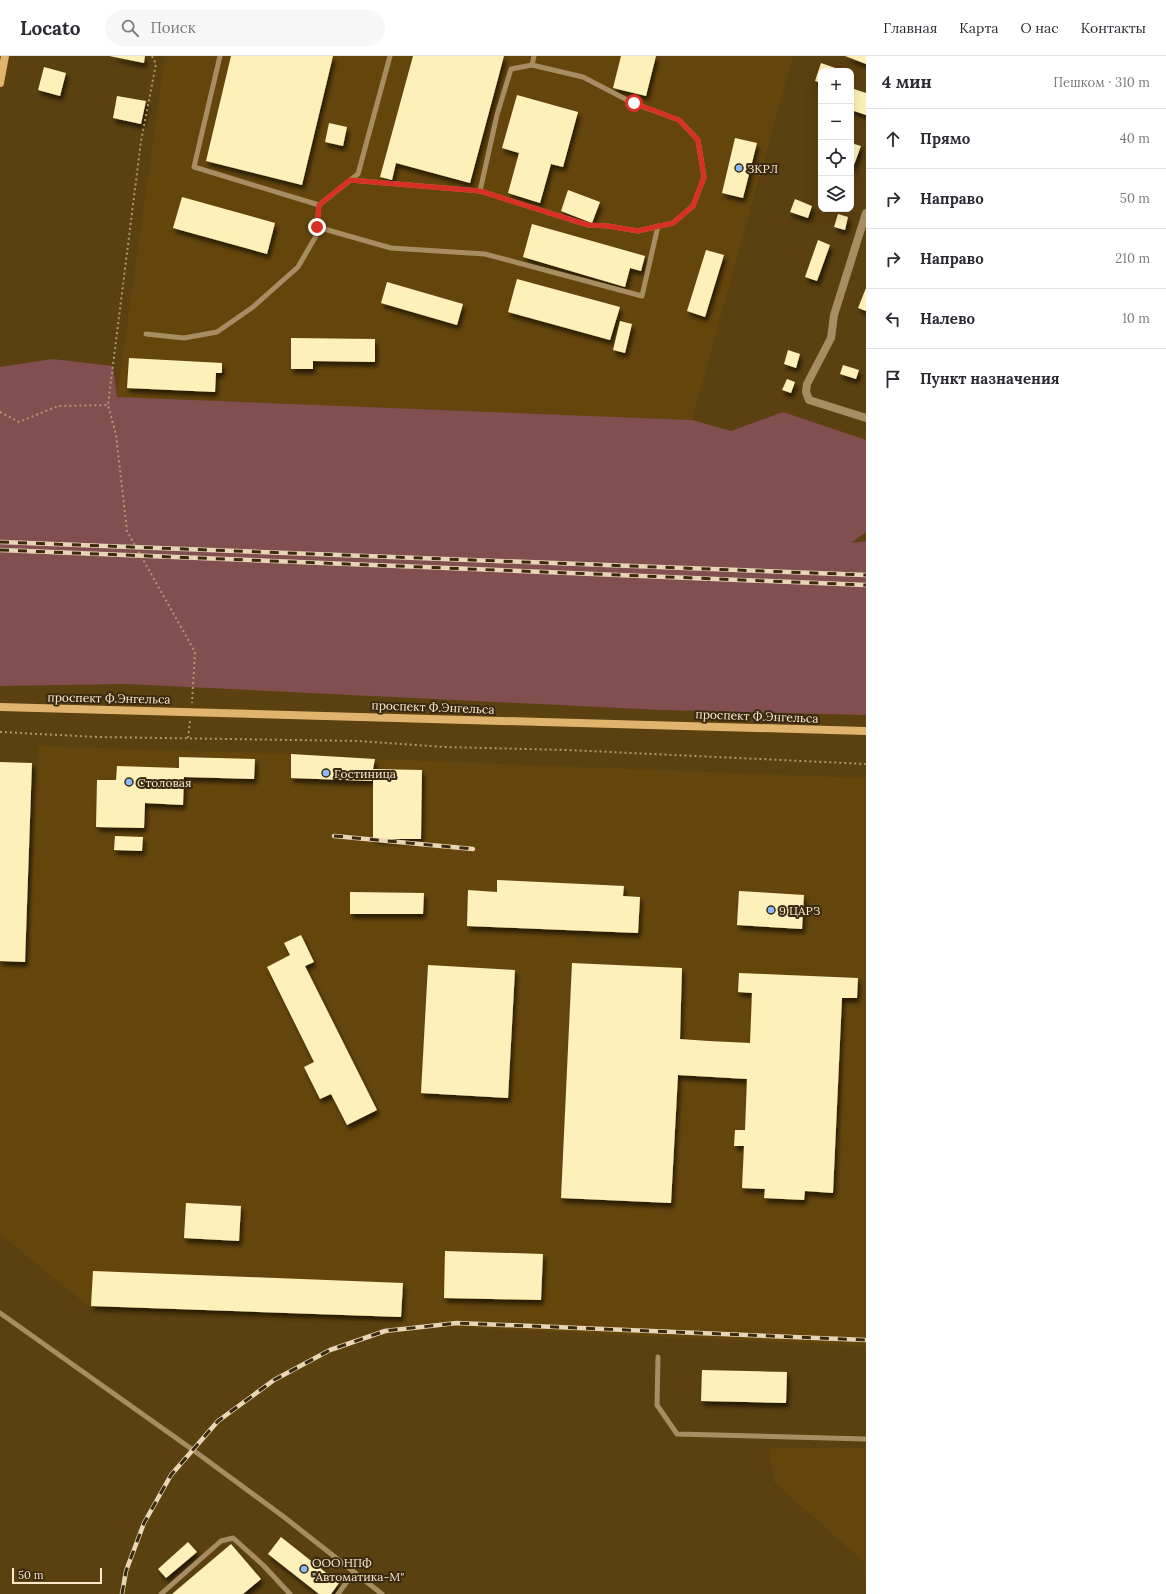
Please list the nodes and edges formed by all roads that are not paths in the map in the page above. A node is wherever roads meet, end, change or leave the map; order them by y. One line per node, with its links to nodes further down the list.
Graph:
1 (5, 56): 6 (street)
2 (220, 56): 9 (lane)
3 (390, 56): 7 (lane)
4 (534, 56): 5 (lane)
5 (532, 65): 8 (lane); 11 (lane)
6 (0, 83)
7 (350, 180): 8 (lane); 9 (lane)
8 (480, 191): 11 (lane)
9 (319, 205): 12 (lane)
10 (866, 213): 14 (street)
11 (658, 226): 12 (lane)
12 (317, 227): 13 (lane)
13 (146, 334)
14 (866, 418)
15 (0, 707): 16 (street, проспект Ф.Энгельса)
16 (866, 731)
17 (0, 1313): 20 (lane)
18 (658, 1356): 19 (lane)
19 (866, 1439)
20 (354, 1572): 23 (lane); 24 (lane)
21 (161, 1594): 22 (lane)
22 (290, 1594)
23 (338, 1594)
24 (382, 1594)

